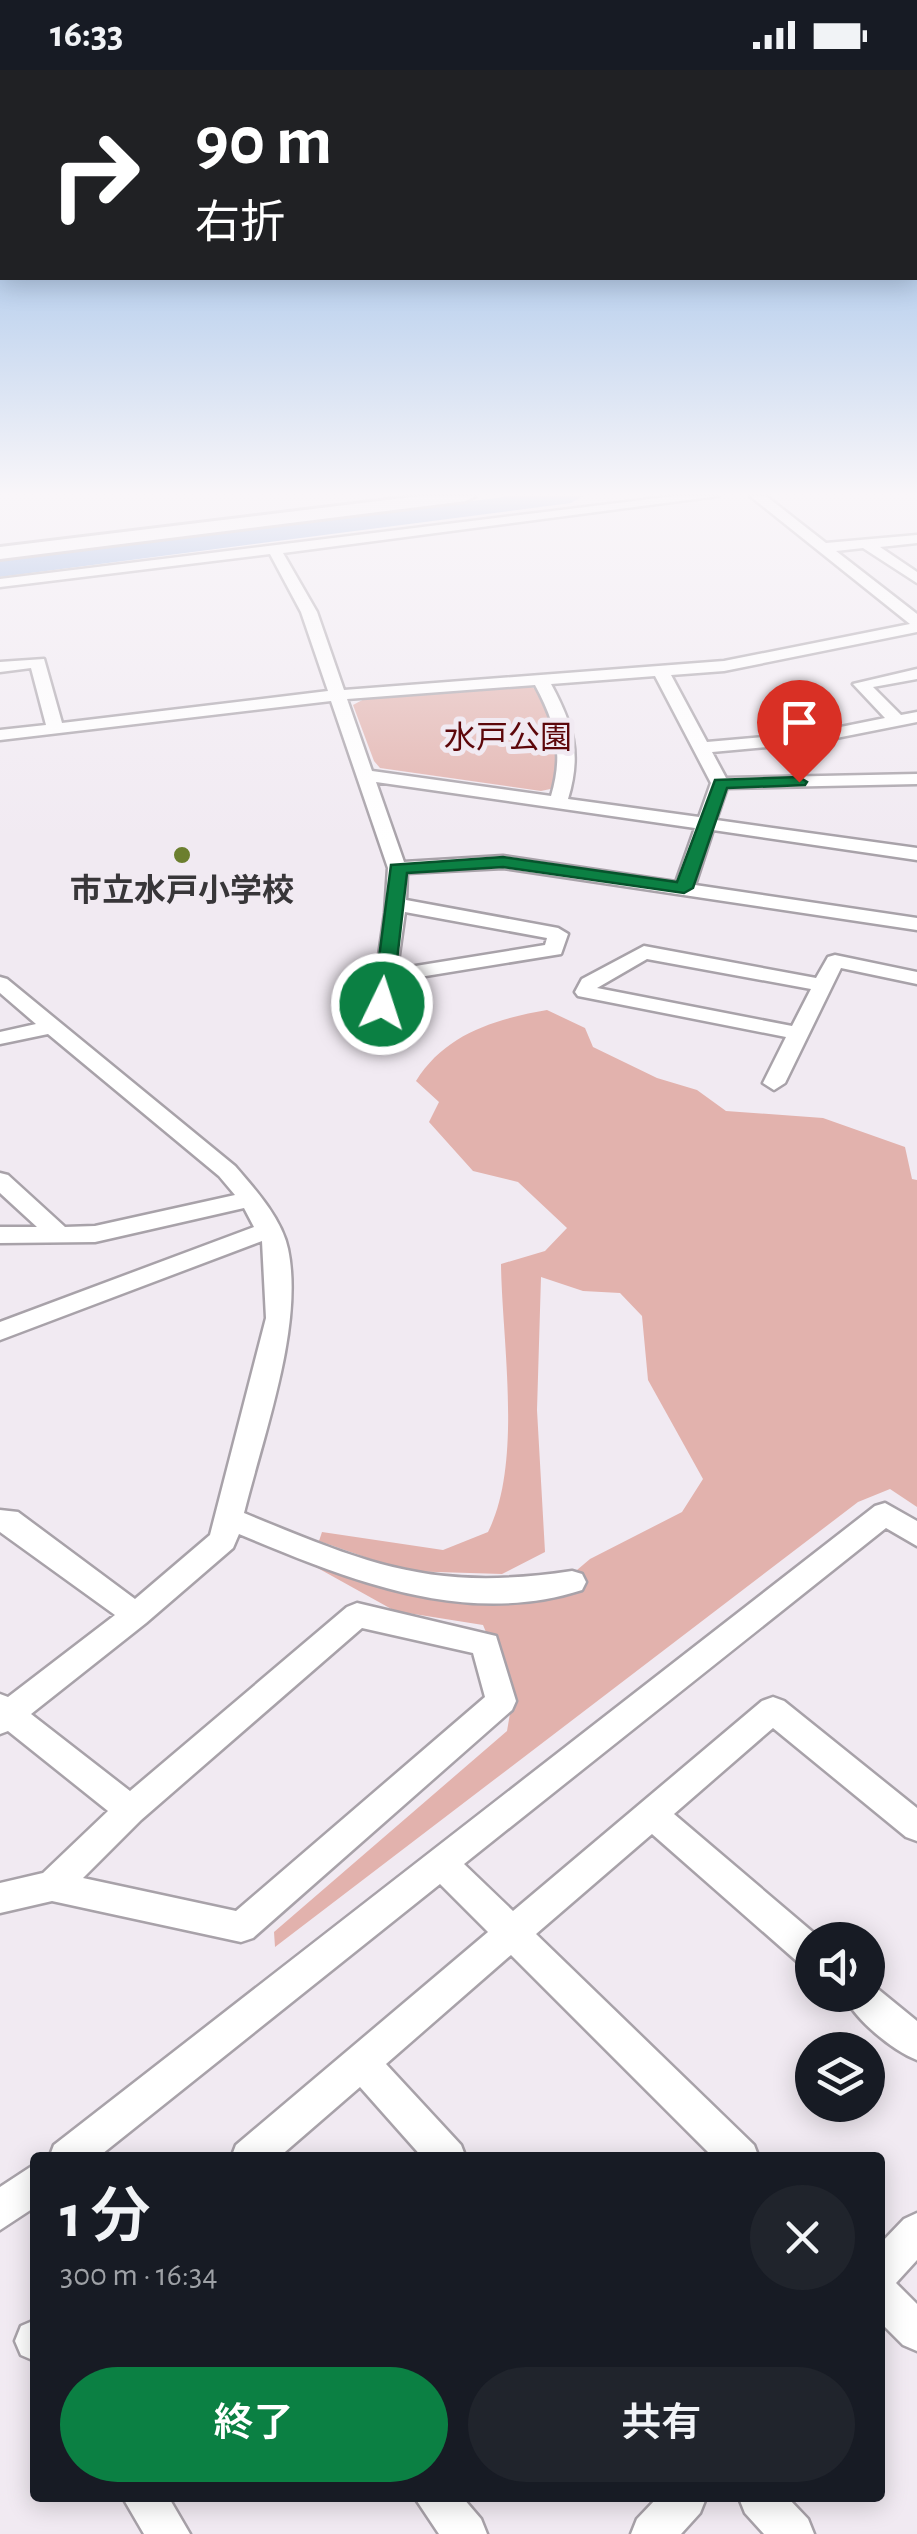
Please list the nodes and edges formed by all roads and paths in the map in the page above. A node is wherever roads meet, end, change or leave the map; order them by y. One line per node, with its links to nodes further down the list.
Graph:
1 (308, 611): 7 (street)
2 (917, 624): 4 (street)
3 (0, 667): 10 (street)
4 (660, 672): 6 (street); 12 (street)
5 (917, 674): 9 (street)
6 (541, 681): 7 (street); 16 (street)
7 (340, 695): 10 (street); 13 (street)
8 (917, 717): 9 (street)
9 (897, 721): 12 (street)
10 (55, 727): 11 (street)
11 (0, 735)
12 (703, 748): 15 (street)
13 (365, 775): 16 (street); 19 (street)
14 (917, 780): 15 (street)
15 (720, 783): 17 (street)
16 (558, 802): 17 (street)
17 (709, 824): 18 (street); 20 (street)
18 (917, 854)
19 (397, 868): 20 (street); 21 (street)
20 (684, 888): 22 (street)
21 (394, 904): 23 (street); 23 (street)
22 (917, 924)
23 (384, 976): 27 (street)
24 (917, 978): 26 (street)
25 (0, 983): 28 (street)
26 (823, 985): 29 (street); 29 (street)
27 (382, 1004)
28 (49, 1027): 30 (street); 33 (street)
29 (798, 1033): 31 (street)
30 (0, 1038)
31 (774, 1083)
32 (0, 1180): 36 (street)
33 (251, 1199): 34 (street); 36 (street)
34 (269, 1230): 37 (street); 38 (street)
35 (0, 1235): 36 (street)
36 (61, 1236)
37 (0, 1331)
38 (229, 1518): 41 (street); 42 (street)
39 (0, 1521): 42 (street)
40 (917, 1535): 47 (street)
41 (572, 1582)
42 (136, 1615): 43 (street)
43 (4, 1714): 44 (street)
44 (130, 1810): 48 (street); 48 (street)
45 (653, 1815): 46 (street); 50 (street); 51 (street)
46 (917, 1827)
47 (441, 1863): 50 (street); 55 (street)
48 (52, 1886): 49 (street)
49 (0, 1898)
50 (514, 1931): 54 (street); 58 (street)
51 (795, 1938)
52 (881, 2012): 53 (street)
53 (917, 2043)
54 (361, 2062): 56 (street); 57 (street)
55 (76, 2152)
56 (256, 2152)
57 (443, 2152)
58 (735, 2152)
59 (30, 2187): 60 (street)
60 (0, 2211)
61 (917, 2232): 62 (street)
62 (885, 2267)
63 (885, 2300): 64 (street)
64 (917, 2331)
65 (147, 2502): 69 (street)
66 (439, 2502): 70 (street)
67 (681, 2502): 71 (street)
68 (764, 2502): 72 (street)
69 (169, 2534)
70 (466, 2534)
71 (652, 2534)
72 (794, 2534)

